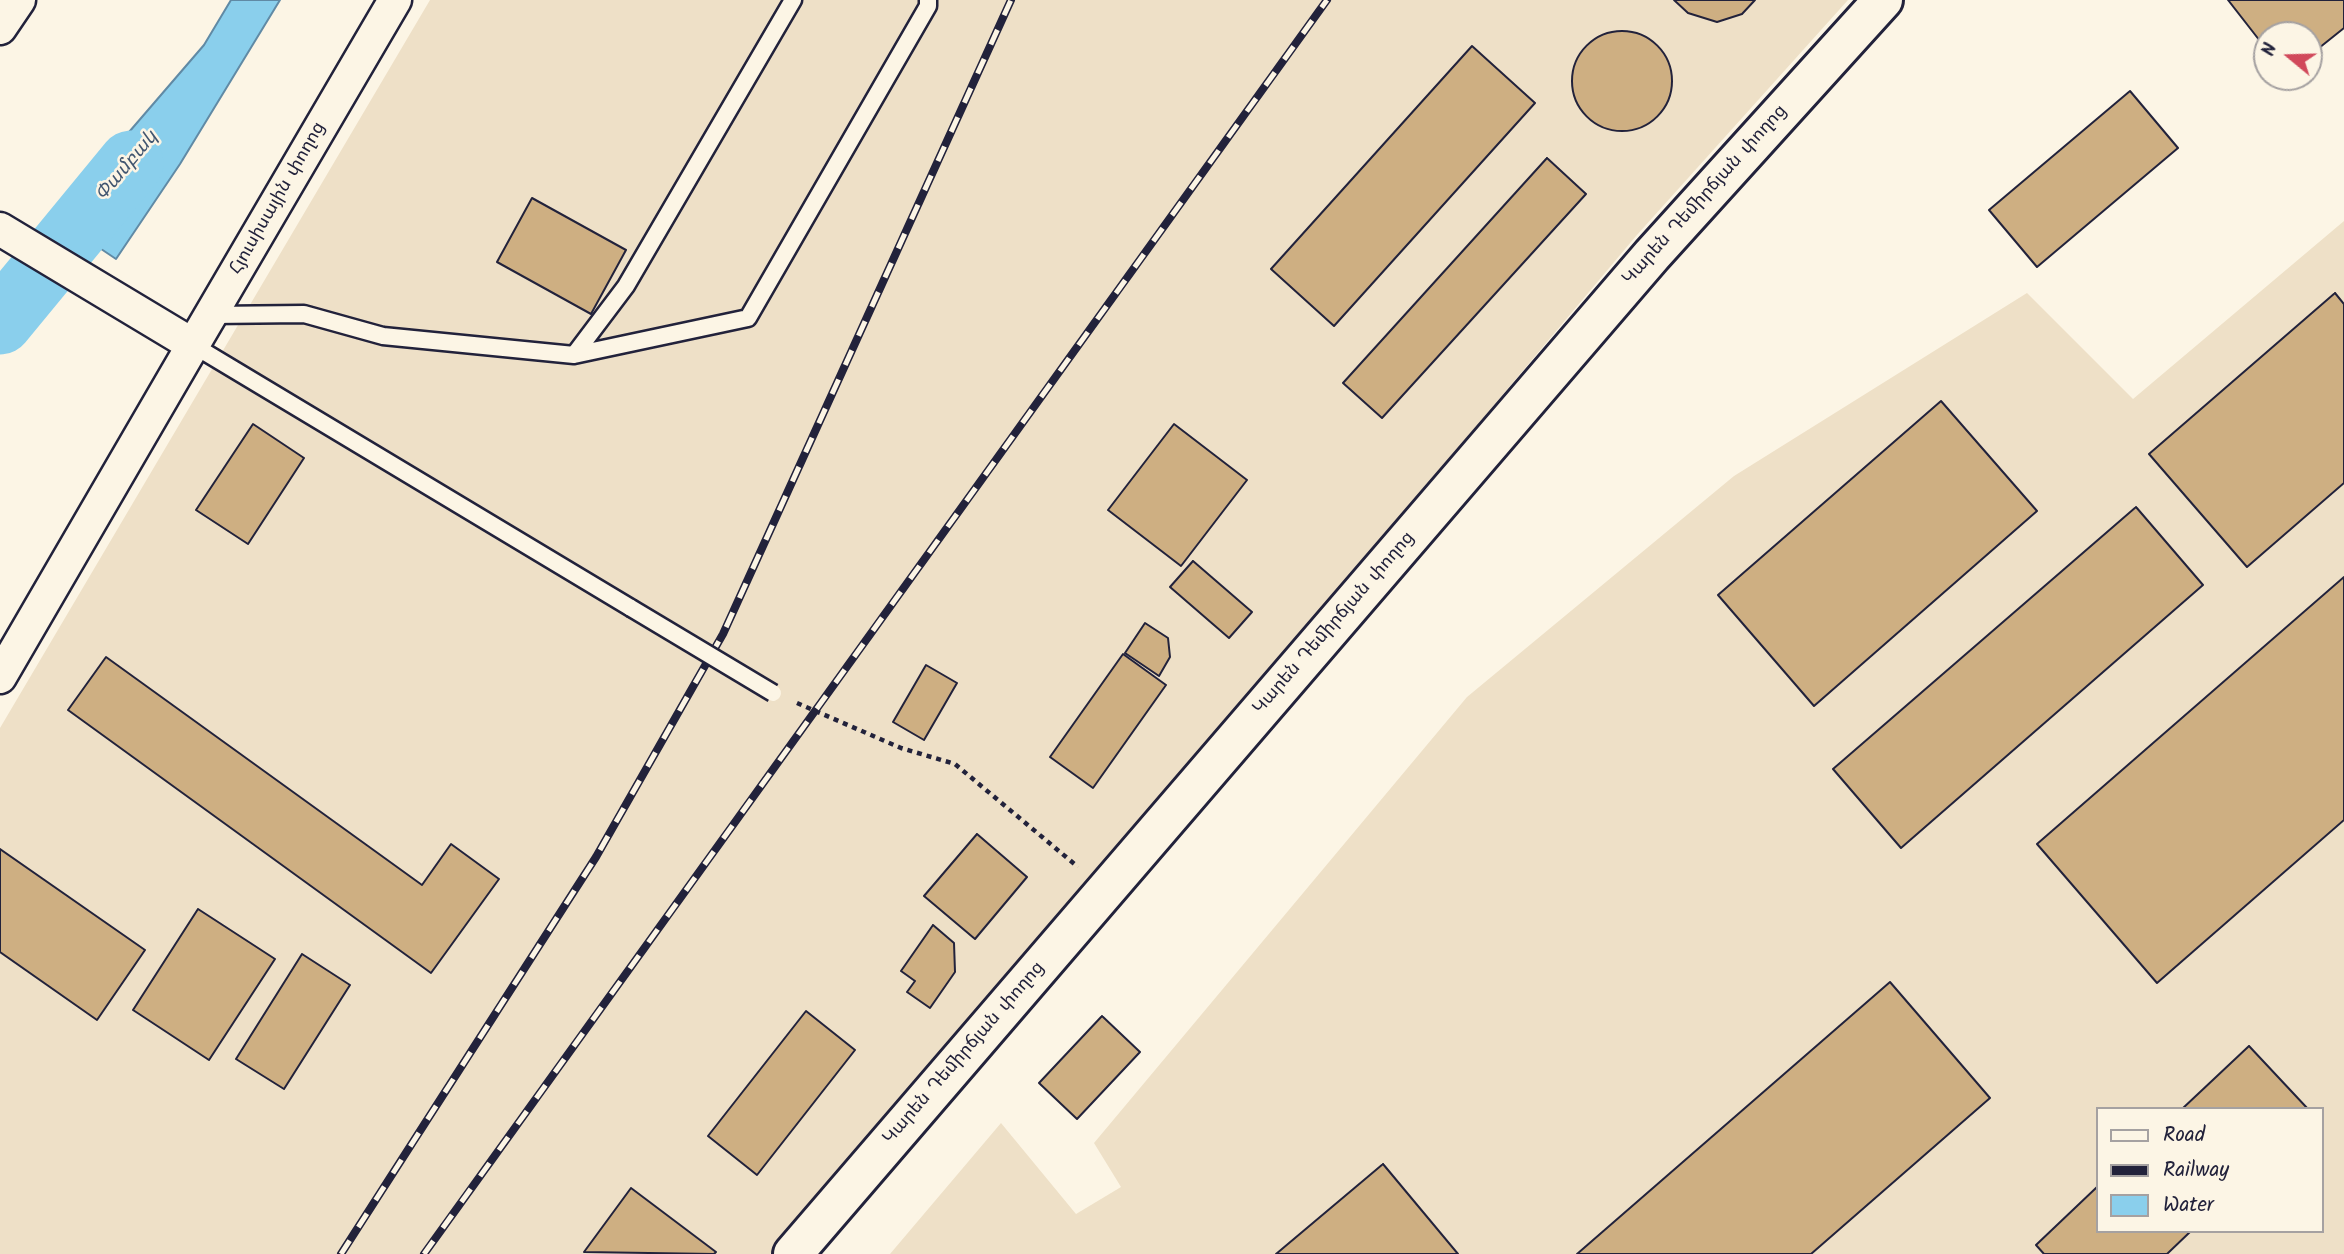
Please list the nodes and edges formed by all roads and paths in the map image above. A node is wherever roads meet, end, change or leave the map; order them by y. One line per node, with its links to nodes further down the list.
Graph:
1 (19, 0): 6 (street)
2 (395, 0): 8 (street, Հյուսիսային փողոց)
3 (793, 0): 10 (lane)
4 (928, 0): 10 (lane)
5 (1883, 0): 13 (main road, Կարեն Դեմիրճյան փողոց)
6 (0, 27)
7 (0, 229): 9 (street)
8 (211, 315): 9 (street, Հյուսիսային փողոց); 10 (lane)
9 (193, 345): 11 (street, Հյուսիսային փողոց); 12 (lane, bridge)
10 (574, 355)
11 (0, 677)
12 (773, 693): 13 (path)
13 (1106, 890): 14 (main road, Կարեն Դեմիրճյան փողոց)
14 (793, 1254)

